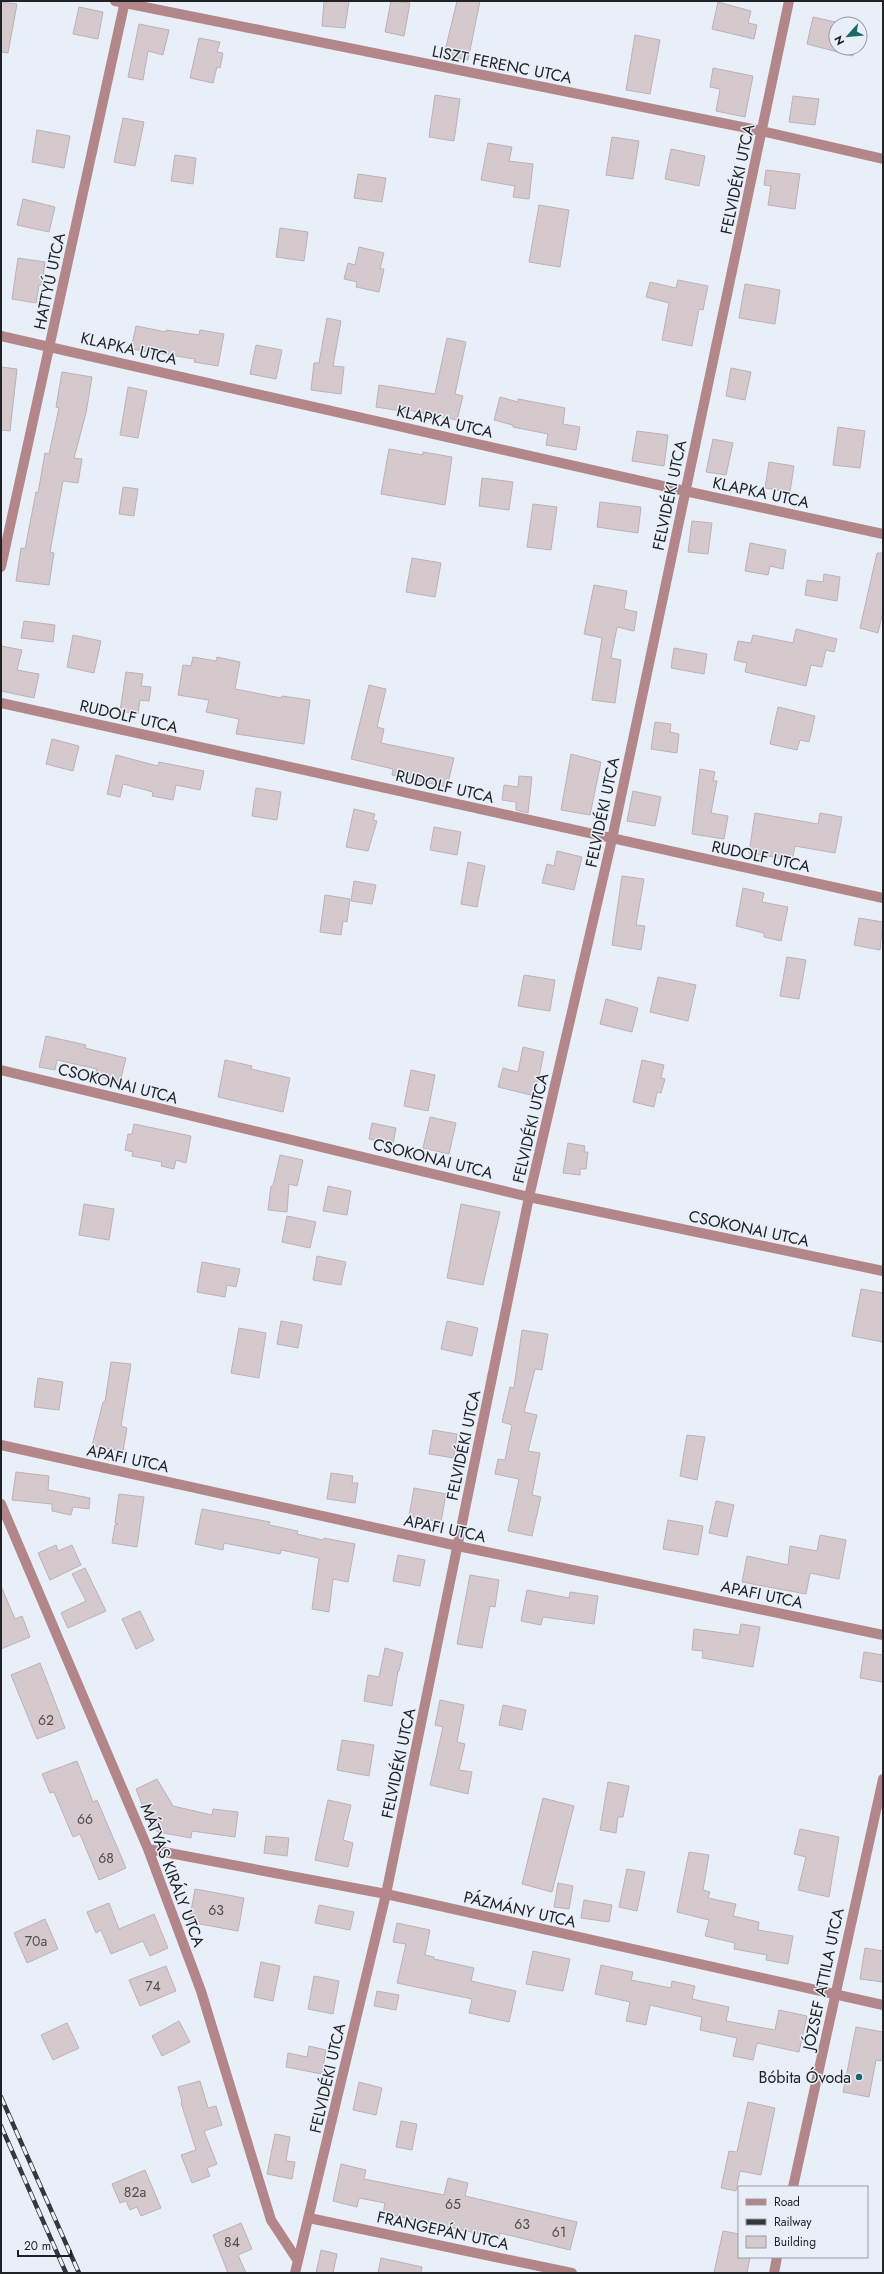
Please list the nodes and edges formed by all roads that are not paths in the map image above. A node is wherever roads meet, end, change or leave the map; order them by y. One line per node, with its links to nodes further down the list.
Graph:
1 (789, 1): 3 (street, FELVIDÉKI UTCA)
2 (122, 2): 3 (street, LISZT FERENC UTCA); 6 (street, HATTYÚ UTCA)
3 (762, 131): 4 (street, LISZT FERENC UTCA); 7 (street, FELVIDÉKI UTCA)
4 (883, 159)
5 (1, 336): 6 (street, KLAPKA UTCA)
6 (50, 346): 7 (street, KLAPKA UTCA); 9 (street, HATTYÚ UTCA)
7 (685, 491): 8 (street, KLAPKA UTCA); 11 (street, FELVIDÉKI UTCA)
8 (883, 534)
9 (1, 566)
10 (1, 703): 11 (street, RUDOLF UTCA)
11 (612, 839): 12 (street, RUDOLF UTCA); 14 (street, FELVIDÉKI UTCA)
12 (883, 898)
13 (1, 1070): 14 (street, CSOKONAI UTCA)
14 (529, 1197): 15 (street, CSOKONAI UTCA); 18 (street, FELVIDÉKI UTCA)
15 (883, 1271)
16 (1, 1445): 18 (street, APAFI UTCA)
17 (1, 1504): 21 (street, MÁTYÁS KIRÁLY UTCA)
18 (458, 1546): 19 (street, APAFI UTCA); 22 (street, FELVIDÉKI UTCA)
19 (883, 1635)
20 (883, 1778): 23 (street, JÓZSEF ATTILA UTCA)
21 (148, 1849): 22 (street, PÁZMÁNY UTCA); 28 (street, MÁTYÁS KIRÁLY UTCA)
22 (386, 1894): 23 (street, PÁZMÁNY UTCA); 26 (street, FELVIDÉKI UTCA)
23 (835, 1995): 24 (street, PÁZMÁNY UTCA); 25 (street, JÓZSEF ATTILA UTCA)
24 (883, 2005)
25 (793, 2186)
26 (309, 2218): 28 (street, FELVIDÉKI UTCA); 30 (street, FRANGEPÁN UTCA)
27 (778, 2258): 31 (street)
28 (298, 2261): 29 (street, FELVIDÉKI UTCA)
29 (296, 2273)
30 (572, 2273)
31 (774, 2273)

